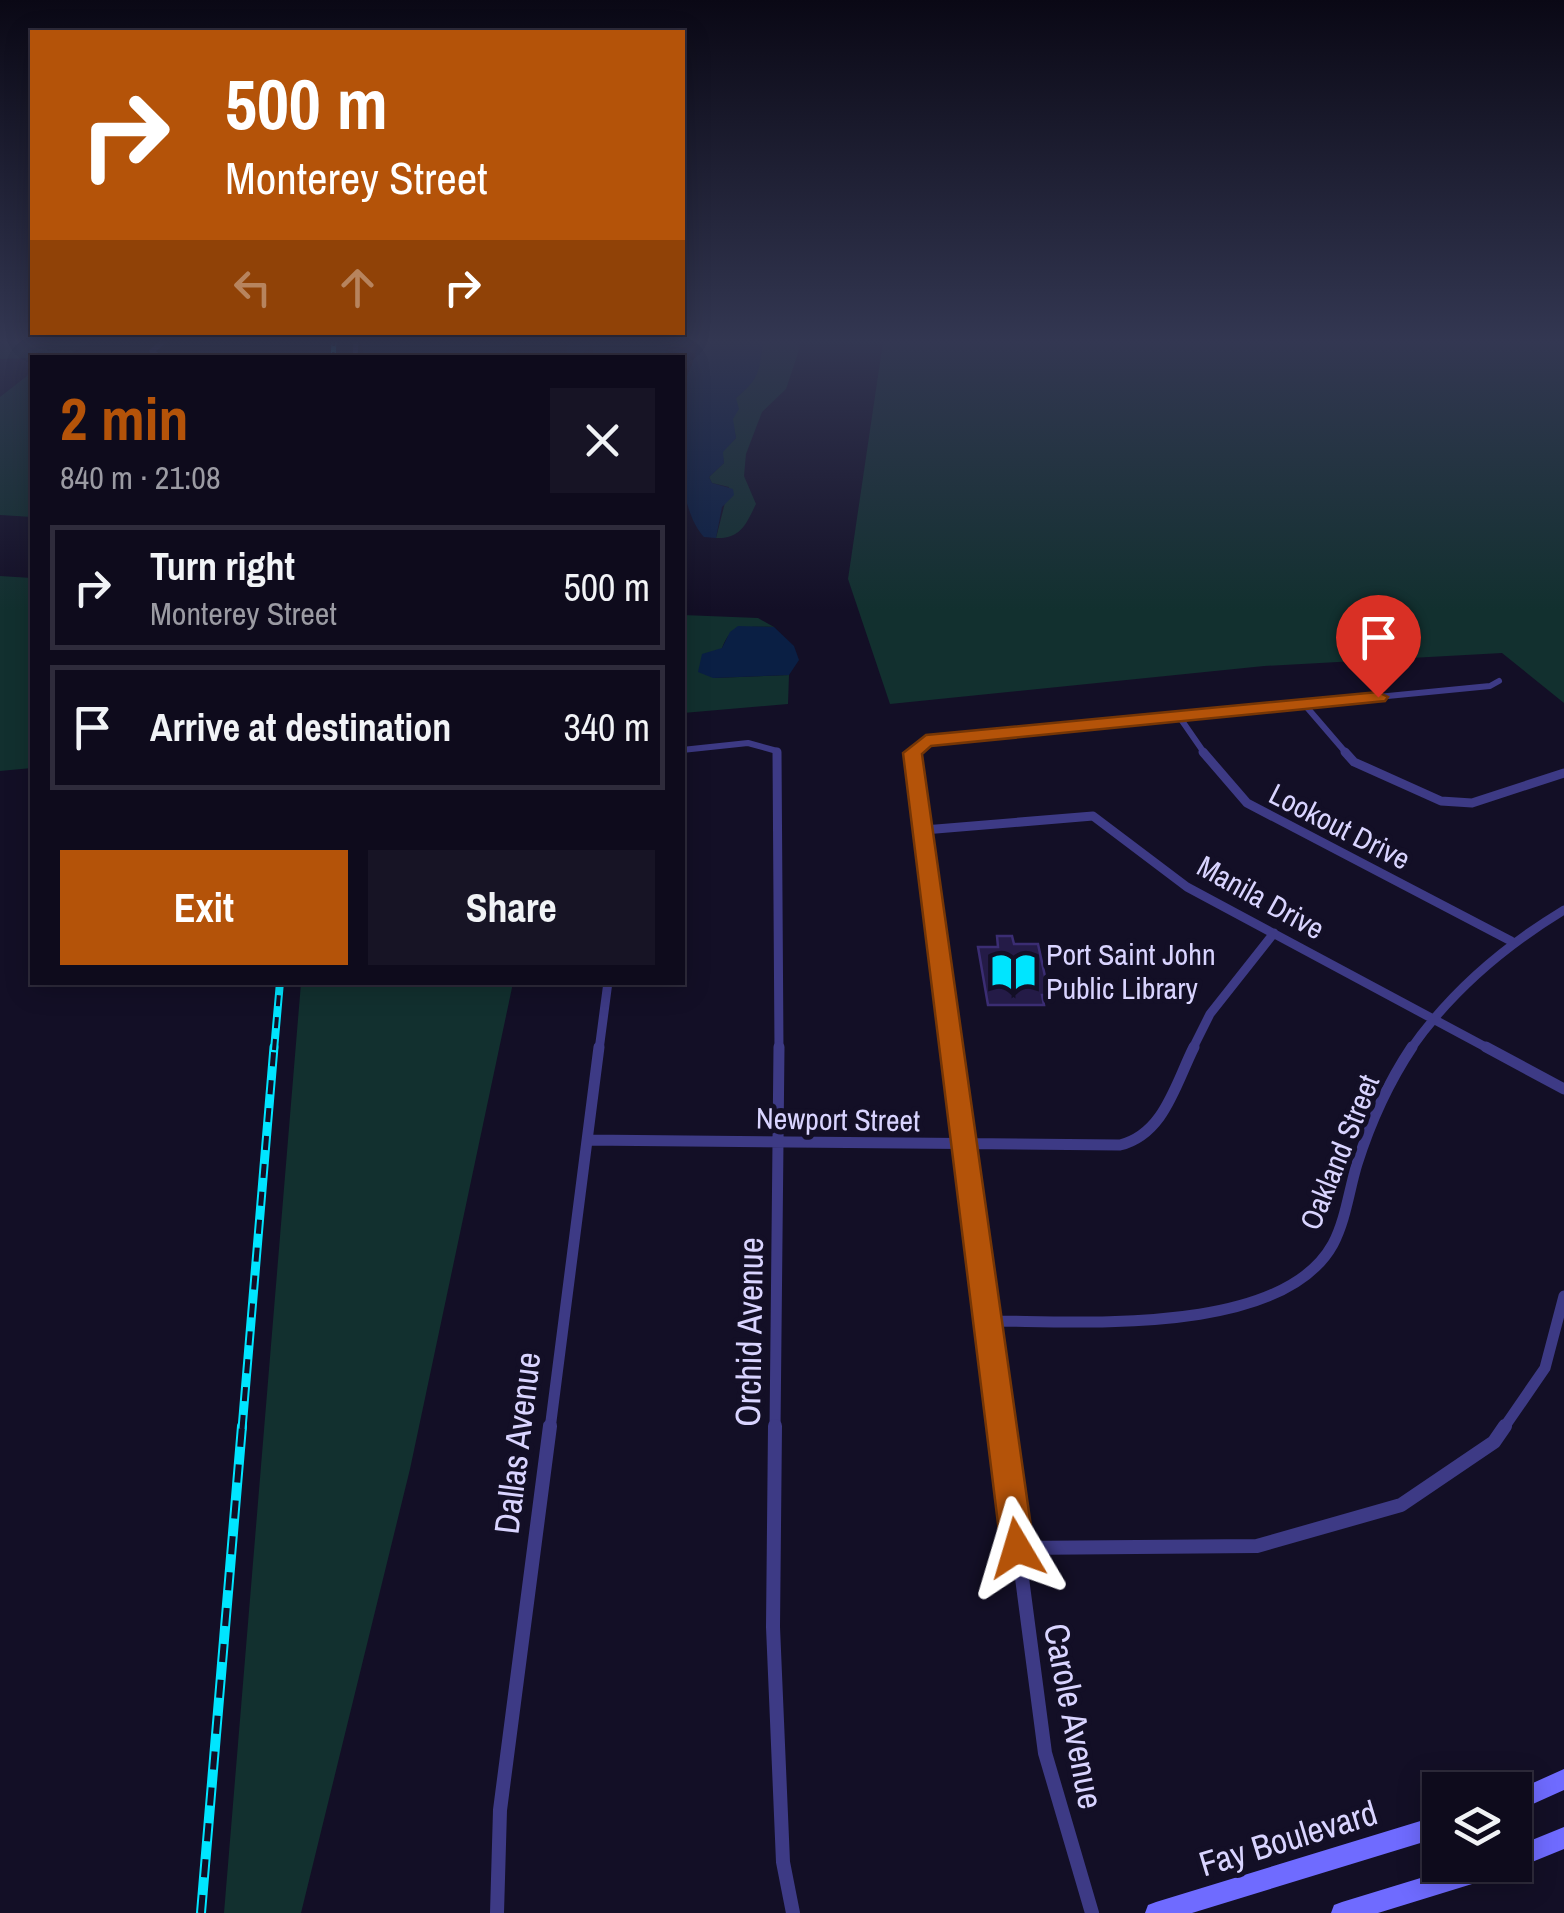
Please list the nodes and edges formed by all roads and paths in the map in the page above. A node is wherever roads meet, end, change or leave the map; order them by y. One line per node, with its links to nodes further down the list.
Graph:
1 (1499, 680): 2 (street)
2 (1304, 704): 3 (street); 6 (street)
3 (1178, 715): 5 (street); 10 (street, Lookout Drive)
4 (685, 750): 15 (street, Orchid Avenue)
5 (913, 753): 7 (street, Carole Avenue)
6 (1564, 774)
7 (924, 830): 9 (street, Manila Drive); 16 (street, Carole Avenue)
8 (1564, 910): 10 (street, Oakland Street)
9 (1274, 933): 12 (street, Manila Drive); 16 (street, Newport Street)
10 (1511, 942): 12 (street, Oakland Street)
11 (608, 985): 14 (street, Dallas Avenue)
12 (1434, 1020): 13 (street, Manila Drive); 18 (street, Oakland Street)
13 (1564, 1090)
14 (587, 1140): 15 (street, Newport Street); 26 (street, Dallas Avenue)
15 (779, 1143): 16 (street, Newport Street); 27 (street, Orchid Avenue)
16 (964, 1146): 18 (street, Carole Avenue)
17 (1564, 1296): 19 (street)
18 (990, 1321): 19 (street, Carole Avenue)
19 (1017, 1548): 28 (street, Carole Avenue)
20 (1564, 1779): 21 (main road)
21 (1532, 1794)
22 (1422, 1832): 29 (main road, Fay Boulevard)
23 (1564, 1838): 24 (main road)
24 (1532, 1851)
25 (1443, 1882): 30 (main road)
26 (498, 1913)
27 (792, 1913)
28 (1092, 1913)
29 (1156, 1913)
30 (1342, 1913)

